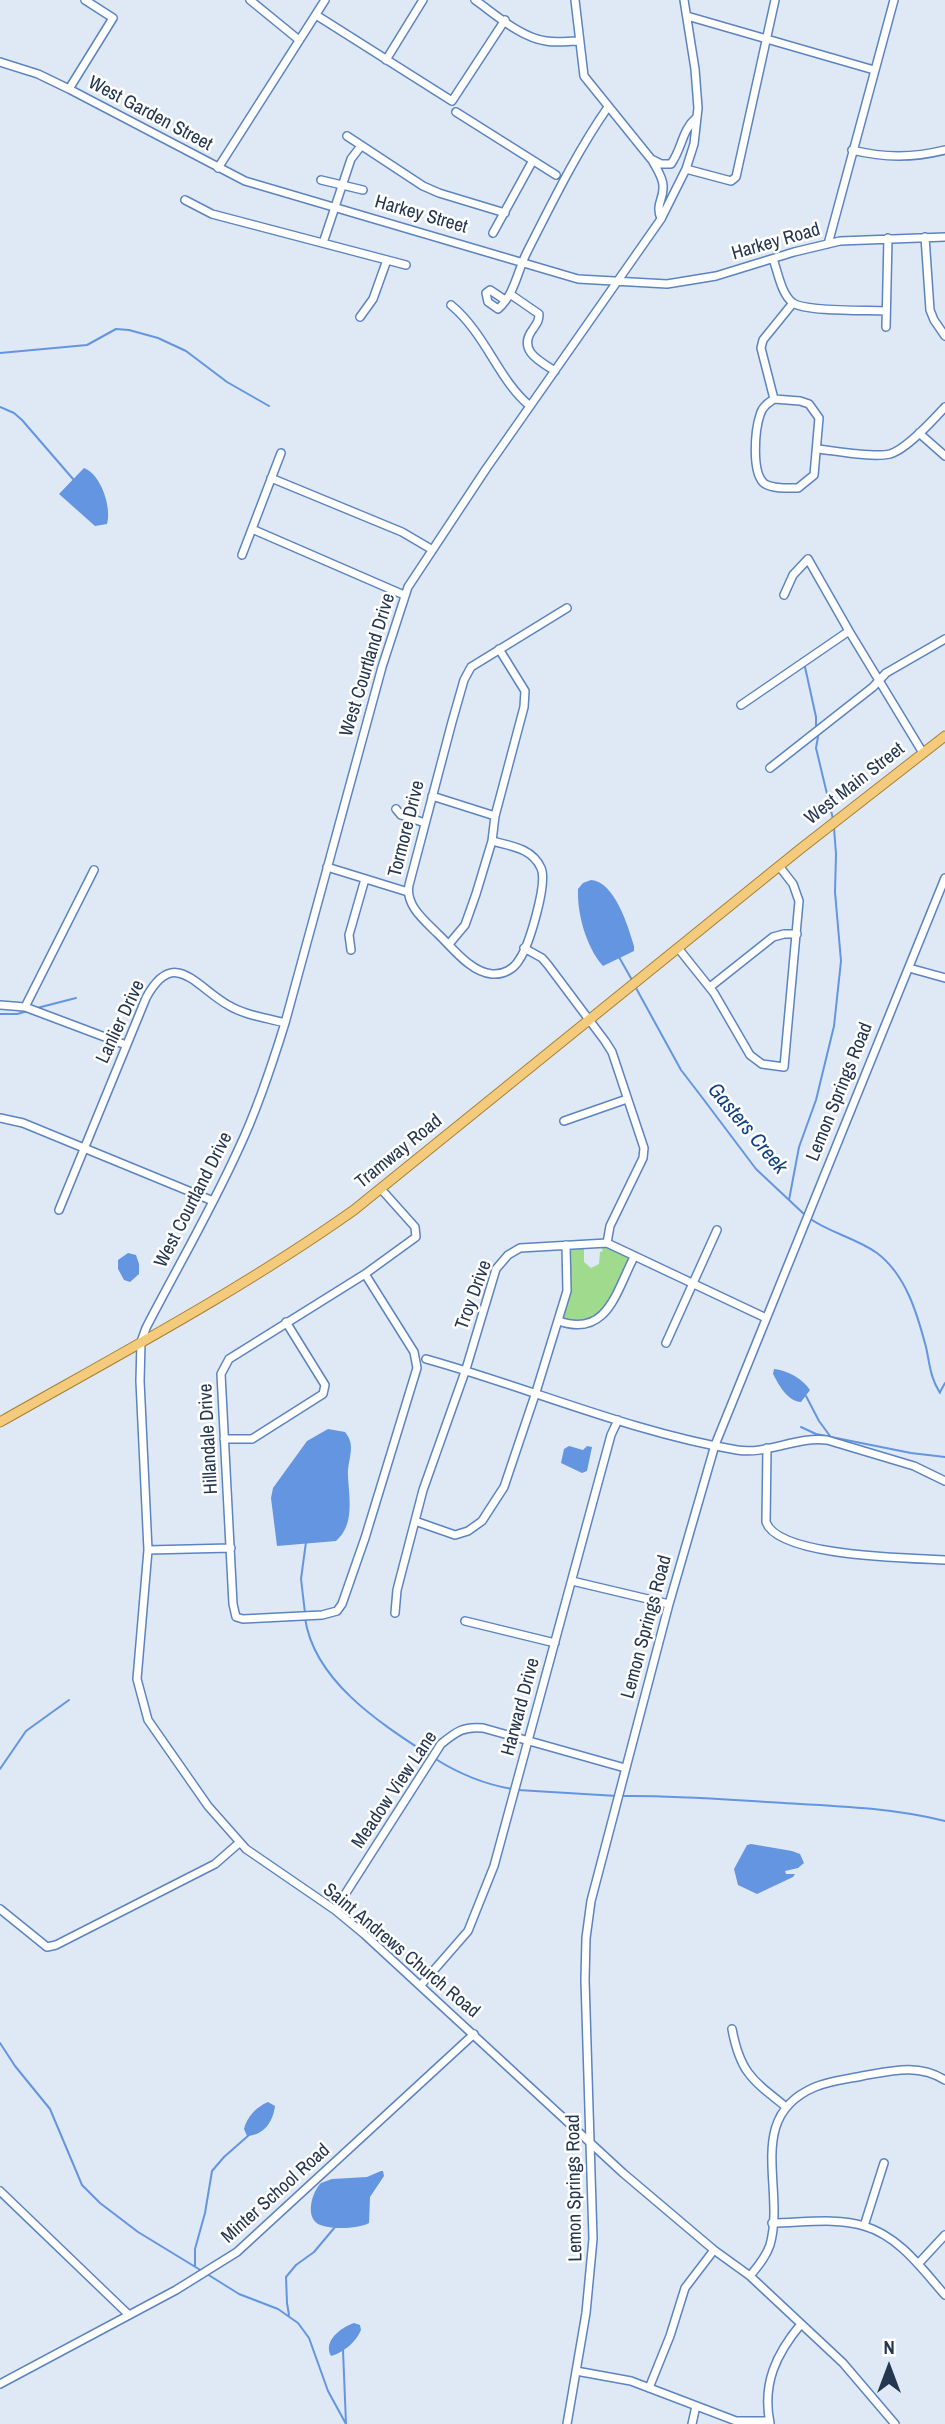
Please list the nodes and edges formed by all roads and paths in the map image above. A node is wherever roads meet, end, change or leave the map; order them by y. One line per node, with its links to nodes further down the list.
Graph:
1 (85, 0): 19 (street)
2 (250, 0): 14 (street)
3 (326, 0): 10 (street, West Garden Street)
4 (424, 0): 16 (street)
5 (475, 0): 12 (street)
6 (575, 0): 15 (street)
7 (684, 0): 11 (street, West Courtland Drive)
8 (775, 0): 13 (street)
9 (894, 0): 18 (street)
10 (316, 15): 14 (street, West Garden Street); 16 (street)
11 (687, 16): 13 (street); 22 (street, West Courtland Drive)
12 (505, 20): 15 (street); 16 (street)
13 (766, 38): 18 (street); 30 (street)
14 (299, 40): 29 (street, West Garden Street)
15 (579, 41): 20 (street)
16 (386, 60)
17 (0, 62): 19 (street, West Garden Street)
18 (874, 69): 25 (street)
19 (69, 89): 29 (street, West Garden Street)
20 (608, 107): 27 (street); 47 (street)
21 (456, 112): 28 (street)
22 (698, 117): 27 (street); 30 (street, West Courtland Drive)
23 (347, 136): 24 (street)
24 (361, 146): 33 (street); 37 (street)
25 (852, 150): 26 (street); 44 (street)
26 (945, 150)
27 (651, 159): 38 (street)
28 (532, 162): 31 (street); 37 (street)
29 (218, 168): 36 (street, Harkey Street)
30 (687, 169): 38 (street, West Courtland Drive)
31 (556, 175)
32 (321, 180): 33 (street)
33 (342, 185): 34 (street); 36 (street)
34 (363, 190)
35 (185, 200): 43 (street)
36 (334, 206): 43 (street); 47 (street, Harkey Street)
37 (505, 214): 39 (street)
38 (661, 219): 49 (street, West Courtland Drive)
39 (493, 233)
40 (925, 237): 41 (street, Harkey Road); 42 (street, Harkey Road); 55 (street)
41 (945, 237)
42 (888, 238): 44 (street, Harkey Road); 52 (street)
43 (323, 243): 46 (street)
44 (828, 244): 45 (street, Harkey Road)
45 (773, 259): 49 (street, Harkey Road); 50 (street)
46 (387, 260): 48 (street); 53 (street)
47 (522, 262): 49 (street, Harkey Street); 56 (street)
48 (406, 265)
49 (617, 283): 56 (street, West Courtland Drive)
50 (793, 303): 52 (street); 57 (street)
51 (451, 305): 58 (street)
52 (886, 311): 54 (street)
53 (360, 317)
54 (886, 327)
55 (945, 336)
56 (555, 371): 58 (street, West Courtland Drive)
57 (774, 399): 61 (street); 61 (street)
58 (530, 407): 66 (street, West Courtland Drive)
59 (945, 407): 60 (street)
60 (919, 433): 61 (street); 63 (street)
61 (818, 449)
62 (281, 453): 64 (street)
63 (945, 456)
64 (271, 478): 65 (street); 66 (street)
65 (252, 529): 67 (street); 68 (street)
66 (431, 549): 68 (street, West Courtland Drive)
67 (242, 555)
68 (404, 595): 85 (street, West Courtland Drive)
69 (784, 595): 71 (street)
70 (567, 608): 73 (street, Tormore Drive)
71 (849, 632): 74 (street); 75 (street)
72 (945, 639): 74 (street)
73 (499, 649): 79 (street, Tormore Drive); 81 (street)
74 (879, 681): 77 (street); 78 (street)
75 (741, 705)
76 (945, 736): 77 (main road, West Main Street)
77 (923, 752): 84 (main road, West Main Street)
78 (770, 768)
79 (432, 796): 81 (street); 82 (street, Tormore Drive)
80 (396, 809): 82 (street)
81 (495, 816): 83 (street)
82 (425, 823): 89 (street, Tormore Drive)
83 (492, 841): 91 (street); 92 (street, Tormore Drive)
84 (783, 863): 90 (street); 93 (main road, Tramway Road)
85 (327, 867): 88 (street); 101 (street, West Courtland Drive)
86 (94, 870): 99 (street)
87 (945, 878): 95 (street, Lemon Springs Road)
88 (365, 879): 89 (street); 94 (street)
89 (408, 892): 91 (street, Tormore Drive)
90 (797, 934): 97 (street); 97 (street)
91 (449, 944): 92 (street, Tormore Drive)
92 (524, 948): 100 (street)
93 (678, 948): 97 (street); 100 (main road, Tramway Road)
94 (351, 950)
95 (909, 968): 96 (street); 116 (street, Lemon Springs Road)
96 (945, 978)
97 (710, 987)
98 (0, 1004): 99 (street)
99 (25, 1007): 102 (street)
100 (589, 1020): 103 (street); 107 (main road, Tramway Road)
101 (285, 1023): 102 (street, Lanlier Drive); 108 (street, West Courtland Drive)
102 (126, 1045): 106 (street, Lanlier Drive)
103 (627, 1099): 105 (street); 111 (street)
104 (0, 1118): 106 (street)
105 (564, 1121)
106 (85, 1149): 108 (street); 109 (street, Lanlier Drive)
107 (381, 1189): 114 (street, Hillandale Drive); 119 (main road, Tramway Road)
108 (213, 1201): 119 (street, West Courtland Drive)
109 (59, 1210)
110 (717, 1230): 115 (street)
111 (607, 1243): 112 (street, Troy Drive); 113 (street, Troy Drive)
112 (566, 1245): 117 (street); 122 (street, Troy Drive)
113 (634, 1256): 115 (street, Troy Drive); 117 (street)
114 (365, 1274): 118 (street, Hillandale Drive); 131 (street, Hillandale Drive)
115 (693, 1285): 116 (street, Troy Drive); 120 (street)
116 (766, 1318): 127 (street, Lemon Springs Road)
117 (558, 1321): 123 (street)
118 (286, 1322): 126 (street, Hillandale Drive); 126 (street)
119 (141, 1342): 125 (main road, Tramway Road); 132 (street, Saint Andrews Church Road)
120 (666, 1343)
121 (426, 1359): 122 (street)
122 (466, 1369): 123 (street); 130 (street, Troy Drive)
123 (536, 1392): 124 (street); 130 (street)
124 (618, 1420): 127 (street); 134 (street, Harward Drive)
125 (0, 1422)
126 (224, 1439): 131 (street, Hillandale Drive)
127 (715, 1445): 128 (street); 135 (street, Lemon Springs Road)
128 (767, 1448): 129 (street); 133 (street)
129 (945, 1481)
130 (415, 1521): 136 (street, Troy Drive)
131 (231, 1548): 132 (street)
132 (148, 1550): 141 (street, Saint Andrews Church Road)
133 (945, 1560)
134 (572, 1581): 135 (street); 138 (street, Harward Drive)
135 (669, 1604): 140 (street, Lemon Springs Road)
136 (395, 1613)
137 (465, 1621): 138 (street)
138 (555, 1643): 139 (street, Harward Drive)
139 (528, 1742): 140 (street, Meadow View Lane); 143 (street, Meadow View Lane); 144 (street, Harward Drive)
140 (625, 1768): 149 (street, Lemon Springs Road)
141 (239, 1843): 142 (street); 143 (street, Saint Andrews Church Road)
142 (0, 1909)
143 (335, 1910): 144 (street, Saint Andrews Church Road)
144 (421, 1985): 146 (street, Saint Andrews Church Road)
145 (732, 2029): 148 (street)
146 (474, 2034): 149 (street, Saint Andrews Church Road); 159 (street, Minter School Road)
147 (945, 2080): 148 (street)
148 (785, 2106): 152 (street)
149 (591, 2144): 155 (street, Saint Andrews Church Road); 161 (street, Lemon Springs Road)
150 (884, 2163): 153 (street)
151 (0, 2191): 159 (street)
152 (772, 2223): 153 (street); 157 (street)
153 (864, 2226): 156 (street)
154 (945, 2235): 156 (street)
155 (714, 2250): 157 (street, Saint Andrews Church Road); 163 (street)
156 (918, 2264): 158 (street)
157 (750, 2276): 160 (street, Saint Andrews Church Road)
158 (945, 2295)
159 (129, 2315): 162 (street, Minter School Road)
160 (801, 2324): 165 (street); 168 (street, Saint Andrews Church Road)
161 (576, 2371): 163 (street); 166 (street, Lemon Springs Road)
162 (0, 2384)
163 (649, 2388): 164 (street)
164 (696, 2406): 165 (street); 167 (street)
165 (770, 2423)
166 (567, 2424)
167 (692, 2424)
168 (895, 2424)

